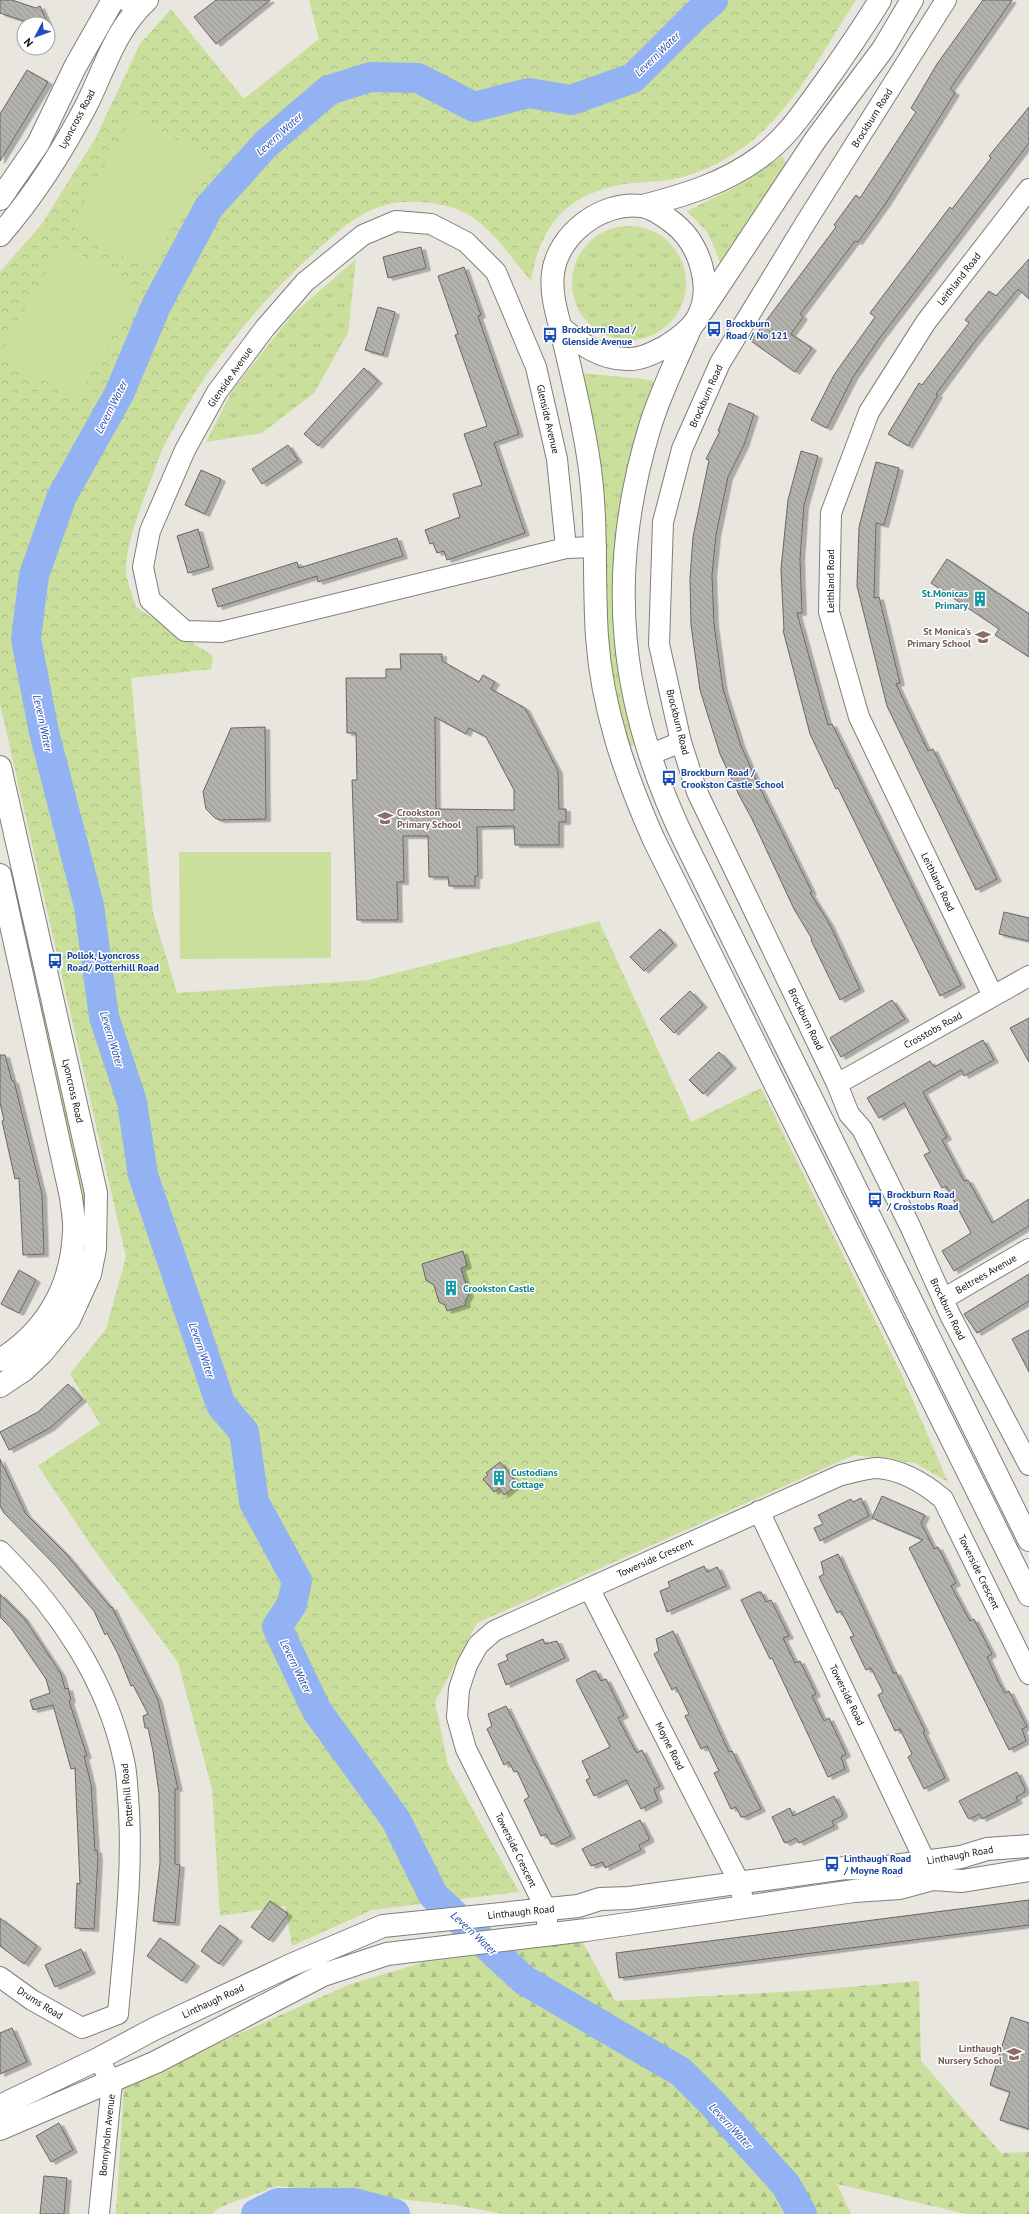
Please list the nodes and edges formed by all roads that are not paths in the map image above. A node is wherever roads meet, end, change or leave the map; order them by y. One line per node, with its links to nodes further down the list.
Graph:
1 (113, 0): 7 (street)
2 (880, 0): 8 (street)
3 (912, 0): 10 (street)
4 (946, 0): 14 (street, Brockburn Road)
5 (137, 3): 9 (street, Lyoncross Road)
6 (1029, 189): 21 (street, Leithland Road)
7 (0, 199)
8 (643, 206): 10 (street); 11 (street)
9 (0, 235)
10 (694, 323): 11 (street); 15 (street)
11 (560, 327): 12 (street)
12 (596, 547): 13 (street, Glenside Avenue); 16 (street)
13 (566, 548): 13 (street, Glenside Avenue)
14 (681, 742): 15 (street); 22 (street, Brockburn Road)
15 (649, 755): 16 (street); 23 (street)
16 (623, 763): 24 (street)
17 (0, 767): 18 (street, Lyoncross Road)
18 (10, 861): 28 (street, Lyoncross Road)
19 (0, 875): 27 (street)
20 (1029, 976): 21 (street, Crosstobs Road)
21 (993, 996): 22 (street, Crosstobs Road)
22 (837, 1084): 26 (street, Brockburn Road)
23 (865, 1206): 24 (street); 31 (street)
24 (842, 1217): 34 (street)
25 (1029, 1249): 26 (street, Beltrees Avenue)
26 (943, 1299): 29 (street, Brockburn Road)
27 (0, 1360)
28 (0, 1386)
29 (1029, 1465)
30 (759, 1511): 33 (street, Towerside Crescent); 35 (street, Towerside Crescent); 37 (street, Towerside Road)
31 (1029, 1540)
32 (0, 1551): 44 (street, Potterhill Road)
33 (589, 1588): 39 (street, Moyne Road); 41 (street, Towerside Crescent)
34 (1029, 1595)
35 (1029, 1674)
36 (1029, 1846): 37 (street, Linthaugh Road)
37 (930, 1870): 38 (street, Linthaugh Road); 39 (street, Linthaugh Road); 40 (street, Linthaugh Road)
38 (1029, 1870)
39 (740, 1884): 40 (street, Moyne Road); 41 (street, Linthaugh Road)
40 (744, 1907): 42 (street, Linthaugh Road)
41 (546, 1909): 42 (street, Towerside Crescent); 45 (street, Linthaugh Road)
42 (548, 1933): 46 (street, Linthaugh Road)
43 (0, 1977): 44 (street, Drums Road)
44 (82, 2028)
45 (98, 2059): 46 (street, Bonnyholm Avenue); 47 (street, Linthaugh Road)
46 (112, 2082): 48 (street, Linthaugh Road); 49 (street, Bonnyholm Avenue)
47 (0, 2106)
48 (0, 2129)
49 (99, 2214)

